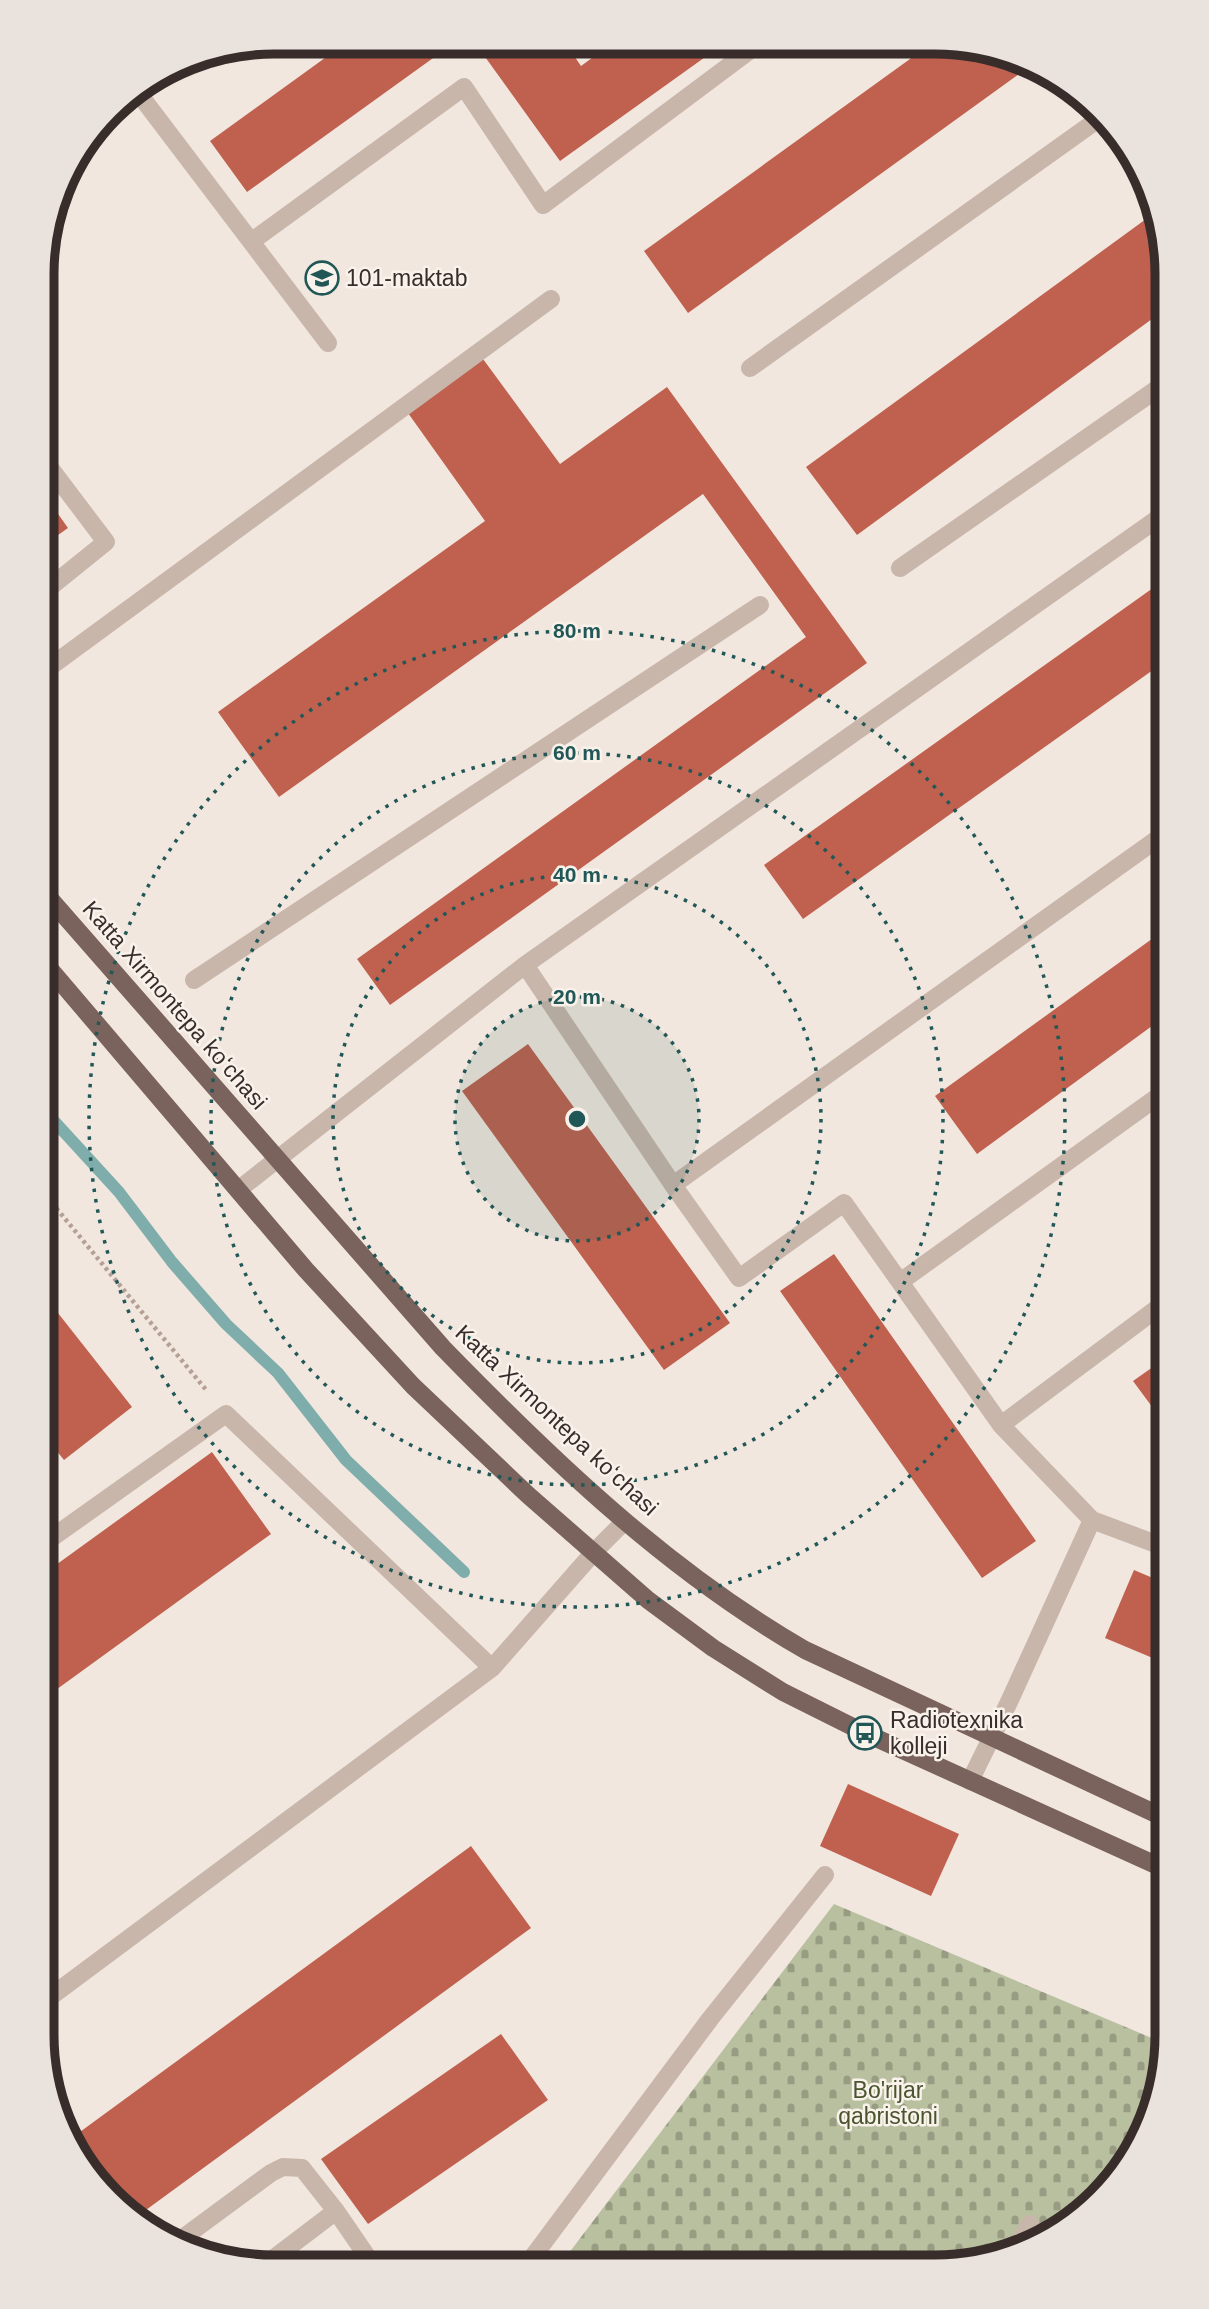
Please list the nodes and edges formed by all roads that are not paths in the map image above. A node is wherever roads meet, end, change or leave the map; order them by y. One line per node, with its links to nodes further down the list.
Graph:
1 (745, 54): 4 (street)
2 (142, 98): 4 (street)
3 (1094, 123): 7 (street)
4 (252, 241): 6 (street)
5 (551, 299): 14 (street)
6 (328, 343)
7 (750, 368)
8 (1155, 390): 11 (street)
9 (54, 473): 12 (street)
10 (1155, 521): 17 (street)
11 (900, 568)
12 (54, 584)
13 (760, 605): 19 (street)
14 (54, 664)
15 (1155, 841): 22 (street)
16 (54, 904): 21 (main road, Katta Xirmontepa koʻchasi)
17 (525, 965): 21 (street); 22 (street)
18 (54, 974): 23 (main road)
19 (194, 979)
20 (1155, 1099): 24 (street)
21 (278, 1161): 23 (street); 28 (main road, Katta Xirmontepa koʻchasi)
22 (673, 1185): 24 (street)
23 (238, 1190): 31 (main road)
24 (900, 1282): 26 (street)
25 (1154, 1310): 26 (street)
26 (1001, 1425): 27 (street)
27 (1092, 1520): 30 (street); 33 (street)
28 (624, 1522): 31 (street); 33 (main road, Katta Xirmontepa koʻchasi)
29 (54, 1534): 32 (street)
30 (1154, 1543)
31 (594, 1552): 32 (street); 34 (main road)
32 (492, 1668): 38 (street)
33 (992, 1739): 34 (street); 35 (main road, Katta Xirmontepa koʻchasi)
34 (970, 1781): 36 (main road)
35 (1154, 1813)
36 (1154, 1864)
37 (825, 1875): 45 (street)
38 (54, 1994)
39 (336, 2211): 42 (street); 43 (street); 44 (street)
40 (1030, 2224): 41 (street)
41 (1024, 2235)
42 (186, 2236)
43 (278, 2255)
44 (366, 2255)
45 (534, 2255)

